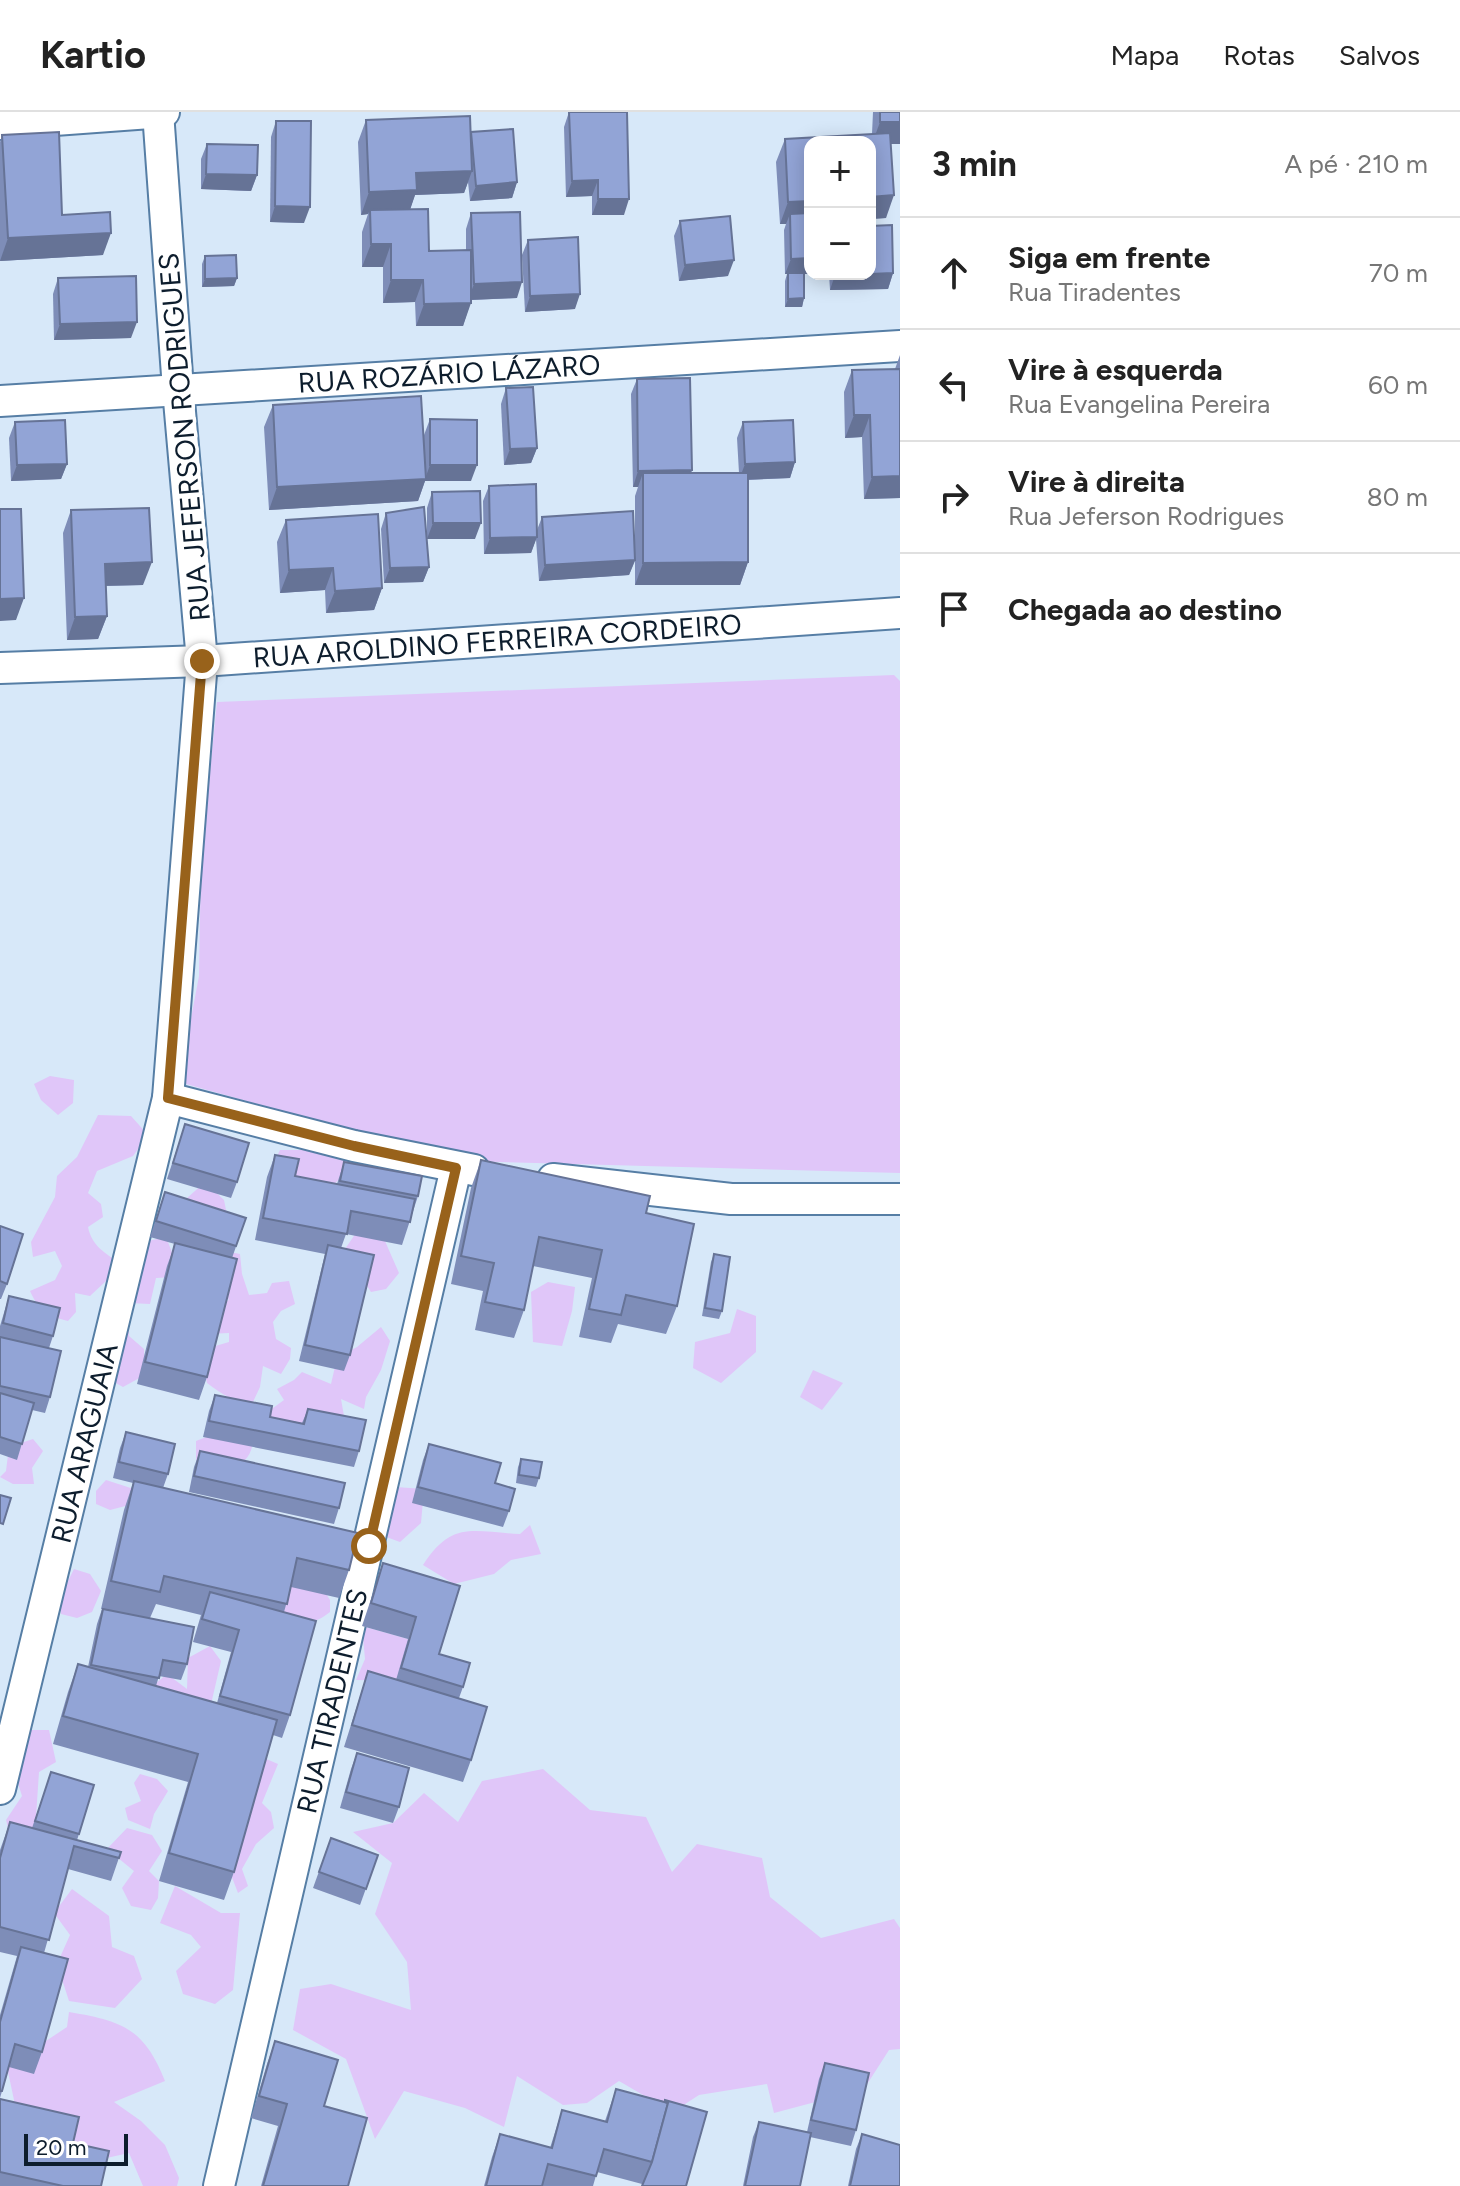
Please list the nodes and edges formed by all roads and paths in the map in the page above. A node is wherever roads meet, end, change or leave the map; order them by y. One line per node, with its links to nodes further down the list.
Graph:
1 (158, 112): 2 (street); 3 (street); 5 (street, RUA JEFERSON RODRIGUES)
2 (164, 112)
3 (0, 124)
4 (900, 346): 5 (street, RUA ROZÁRIO LÁZARO)
5 (178, 389): 6 (street, RUA ROZÁRIO LÁZARO); 8 (street, RUA JEFERSON RODRIGUES)
6 (0, 401)
7 (900, 613): 8 (street, RUA AROLDINO FERREIRA CORDEIRO)
8 (202, 661): 9 (street, RUA AROLDINO FERREIRA CORDEIRO); 10 (street, RUA JEFERSON RODRIGUES)
9 (0, 668)
10 (168, 1098): 11 (street); 15 (street, RUA ARAGUAIA)
11 (456, 1168): 12 (street); 16 (street, RUA TIRADENTES)
12 (502, 1173)
13 (532, 1177): 14 (street)
14 (900, 1199)
15 (0, 1789)
16 (219, 2186)

